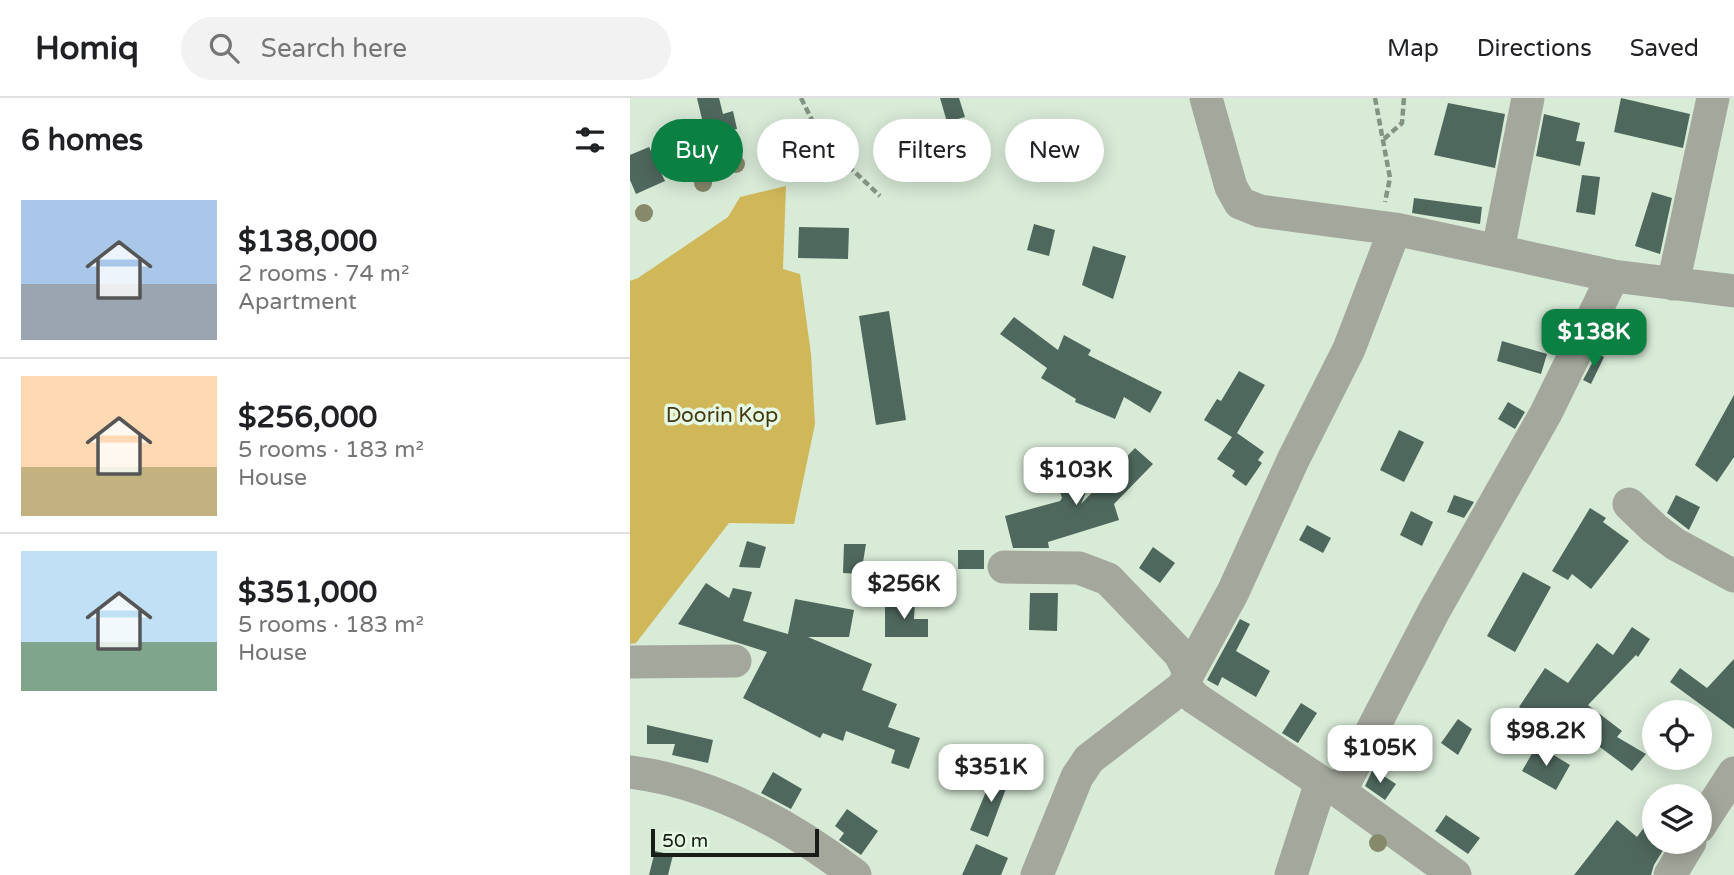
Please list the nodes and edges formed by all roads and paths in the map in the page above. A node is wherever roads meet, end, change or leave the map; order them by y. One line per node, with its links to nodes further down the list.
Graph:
1 (801, 98): 8 (path)
2 (1206, 98): 9 (street)
3 (1375, 98): 7 (path)
4 (1404, 98): 7 (path)
5 (1528, 98): 10 (street)
6 (1713, 98): 12 (street)
7 (1384, 139): 9 (path)
8 (880, 196)
9 (1388, 228): 10 (street); 19 (street)
10 (1497, 250): 11 (street)
11 (1613, 276): 12 (street); 22 (street)
12 (1673, 284): 13 (street)
13 (1734, 290)
14 (1629, 504): 16 (street)
15 (1004, 567): 19 (street)
16 (1734, 576)
17 (735, 661): 18 (street)
18 (630, 662)
19 (1187, 679): 22 (street); 26 (street)
20 (630, 772): 25 (street)
21 (1734, 773): 23 (street)
22 (1330, 787): 27 (street); 28 (street)
23 (1712, 807)
24 (1683, 854): 29 (street)
25 (855, 875)
26 (1037, 875)
27 (1291, 875)
28 (1455, 875)
29 (1670, 875)

